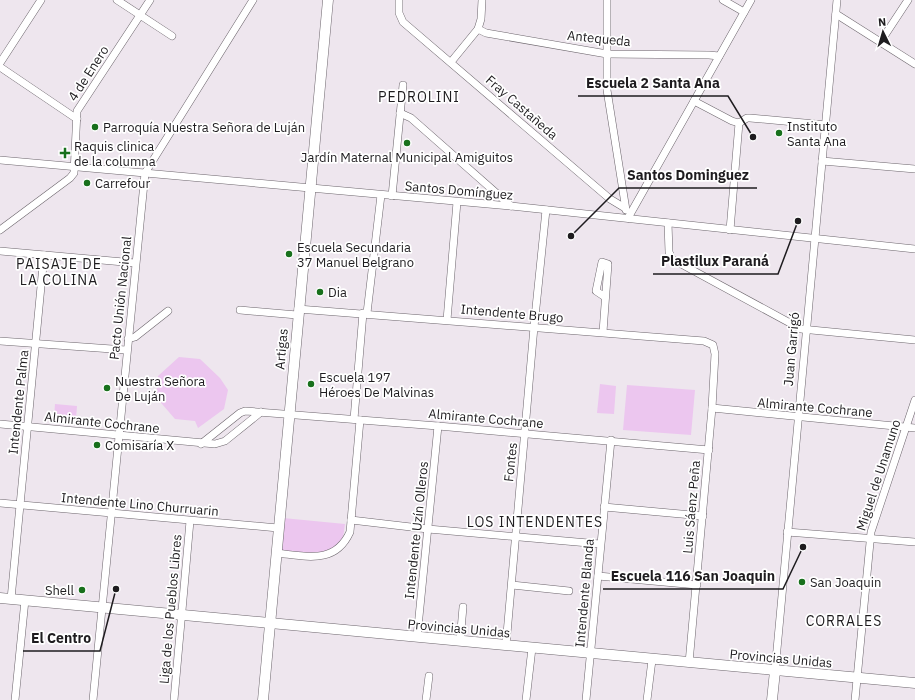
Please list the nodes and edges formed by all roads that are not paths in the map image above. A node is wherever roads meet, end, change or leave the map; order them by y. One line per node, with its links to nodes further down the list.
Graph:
1 (41, 0): 22 (street)
2 (117, 0): 15 (street)
3 (150, 0): 15 (street, 4 de Enero)
4 (253, 0): 35 (street, Pacto Unión Nacional)
5 (328, 0): 36 (street, Artigas)
6 (399, 0): 21 (street, Fray Castañeda)
7 (482, 0): 16 (street)
8 (607, 0): 19 (street)
9 (723, 0): 13 (street)
10 (751, 0): 13 (street)
11 (837, 0): 14 (street, Juan Garrigó)
12 (908, 0): 18 (street)
13 (744, 12): 20 (street)
14 (836, 14): 18 (street); 30 (street, Juan Garrigó)
15 (140, 15): 17 (street); 28 (street, 4 de Enero)
16 (478, 29): 19 (street, Antequeda); 21 (street)
17 (172, 36)
18 (881, 41): 23 (street)
19 (607, 54): 20 (street, Antequeda); 41 (street)
20 (719, 56): 26 (street)
21 (451, 62): 41 (street, Fray Castañeda)
22 (0, 63)
23 (915, 64)
24 (0, 67): 28 (street)
25 (403, 85): 27 (street)
26 (694, 101): 29 (street); 43 (street)
27 (400, 113): 38 (street); 40 (street)
28 (77, 118): 33 (street, 4 de Enero)
29 (739, 123): 30 (street); 46 (street)
30 (826, 125): 32 (street, Juan Garrigó)
31 (0, 160): 33 (street, Santos Domínguez)
32 (822, 161): 34 (street); 47 (street, Juan Garrigó)
33 (75, 167): 35 (street, Santos Domínguez); 45 (street)
34 (915, 169)
35 (145, 174): 36 (street, Santos Domínguez); 51 (street, Pacto Unión Nacional)
36 (310, 188): 37 (street, Santos Domínguez); 55 (street, Artigas)
37 (381, 195): 38 (street, Santos Domínguez); 56 (street)
38 (392, 196): 39 (street, Santos Domínguez)
39 (457, 202): 40 (street, Santos Domínguez); 57 (street)
40 (511, 206): 42 (street, Santos Domínguez)
41 (625, 208): 43 (street)
42 (546, 210): 43 (street, Santos Domínguez); 58 (street, Fontes)
43 (628, 218): 44 (street, Santos Domínguez)
44 (668, 223): 46 (street, Santos Domínguez); 59 (street)
45 (0, 230)
46 (730, 230): 47 (street, Santos Domínguez)
47 (815, 239): 48 (street, Santos Domínguez); 59 (street, Juan Garrigó)
48 (915, 249)
49 (0, 251): 50 (street)
50 (44, 255): 51 (street); 64 (street, Intendente Palma)
51 (136, 263): 61 (street, Pacto Unión Nacional)
52 (605, 297): 60 (street)
53 (168, 310): 61 (street)
54 (240, 310): 55 (street, Intendente Brugo)
55 (298, 312): 56 (street, Intendente Brugo); 70 (street, Artigas)
56 (365, 313): 57 (street, Intendente Brugo); 72 (street)
57 (446, 320): 58 (street, Intendente Brugo)
58 (534, 327): 60 (street, Intendente Brugo); 78 (street, Fontes)
59 (806, 330): 62 (street); 71 (street, Juan Garrigó)
60 (603, 332): 66 (street, Intendente Brugo)
61 (128, 339): 65 (street, Pacto Unión Nacional)
62 (915, 340)
63 (0, 342): 64 (street)
64 (36, 344): 65 (street); 74 (street, Intendente Palma)
65 (126, 350): 79 (street, Pacto Unión Nacional)
66 (716, 354): 68 (street, Luis Sáenz Peña)
67 (915, 400): 76 (street, Miguel de Unamuno)
68 (712, 408): 71 (street, Almirante Cochrane); 82 (street, Luis Sáenz Peña)
69 (261, 412): 70 (street, Almirante Cochrane); 81 (street, Almirante Cochrane); 81 (street, Almirante Cochrane)
70 (288, 414): 72 (street, Almirante Cochrane); 90 (street, Artigas)
71 (798, 418): 76 (street, Almirante Cochrane); 92 (street, Juan Garrigó)
72 (357, 420): 75 (street, Almirante Cochrane); 88 (street)
73 (0, 424): 74 (street, Almirante Cochrane)
74 (27, 426): 79 (street, Almirante Cochrane); 84 (street, Intendente Palma)
75 (438, 426): 78 (street, Almirante Cochrane); 91 (street, Intendente Uzín Olleros)
76 (906, 427): 77 (street, Almirante Cochrane); 94 (street, Miguel de Unamuno)
77 (915, 428)
78 (525, 433): 80 (street, Almirante Cochrane); 93 (street, Fontes)
79 (118, 435): 81 (street, Almirante Cochrane); 86 (street, Pacto Unión Nacional)
80 (611, 440): 82 (street, Almirante Cochrane); 85 (street, Intendente Blanda)
81 (201, 444)
82 (709, 450): 87 (street, Luis Sáenz Peña)
83 (0, 503): 84 (street, Intendente Lino Churruarin)
84 (20, 505): 86 (street, Intendente Lino Churruarin); 103 (street, Intendente Palma)
85 (604, 507): 87 (street); 96 (street, Intendente Blanda)
86 (111, 513): 89 (street, Intendente Lino Churruarin); 105 (street, Pacto Unión Nacional)
87 (703, 516): 100 (street, Luis Sáenz Peña)
88 (351, 520): 91 (street); 97 (street)
89 (190, 521): 90 (street, Intendente Lino Churruarin); 107 (street, Liga de los Pueblos Libres)
90 (278, 528): 97 (street, Artigas)
91 (428, 529): 93 (street); 109 (street, Intendente Uzín Olleros)
92 (787, 532): 94 (street); 116 (street, Juan Garrigó)
93 (515, 537): 96 (street); 99 (street, Fontes)
94 (870, 539): 95 (street); 118 (street, Miguel de Unamuno)
95 (915, 542)
96 (600, 544): 98 (street, Intendente Blanda)
97 (276, 553): 108 (street, Artigas)
98 (598, 576): 100 (street); 113 (street, Intendente Blanda)
99 (512, 585): 101 (street); 111 (street, Fontes)
100 (696, 585): 115 (street, Luis Sáenz Peña)
101 (570, 591)
102 (0, 598): 103 (street, Provincias Unidas)
103 (11, 599): 104 (street, Provincias Unidas)
104 (25, 600): 105 (street, Provincias Unidas); 120 (street)
105 (102, 607): 107 (street, Provincias Unidas); 121 (street, Pacto Unión Nacional)
106 (463, 607): 110 (street)
107 (181, 614): 108 (street, Provincias Unidas); 122 (street, Liga de los Pueblos Libres)
108 (270, 623): 109 (street, Provincias Unidas); 123 (street, Artigas)
109 (417, 637): 110 (street, Provincias Unidas)
110 (460, 641): 111 (street, Provincias Unidas)
111 (506, 645): 112 (street, Provincias Unidas)
112 (532, 648): 113 (street, Provincias Unidas); 125 (street)
113 (590, 653): 114 (street, Provincias Unidas); 126 (street, Intendente Blanda)
114 (652, 660): 115 (street, Provincias Unidas); 127 (street)
115 (689, 663): 116 (street, Provincias Unidas)
116 (775, 671): 118 (street, Provincias Unidas); 128 (street, Juan Garrigó)
117 (429, 676): 124 (street)
118 (857, 677): 119 (street, Provincias Unidas); 129 (street, Miguel de Unamuno)
119 (915, 683)
120 (15, 700)
121 (93, 700)
122 (174, 700)
123 (263, 700)
124 (426, 700)
125 (526, 700)
126 (586, 700)
127 (647, 700)
128 (772, 700)
129 (855, 700)

